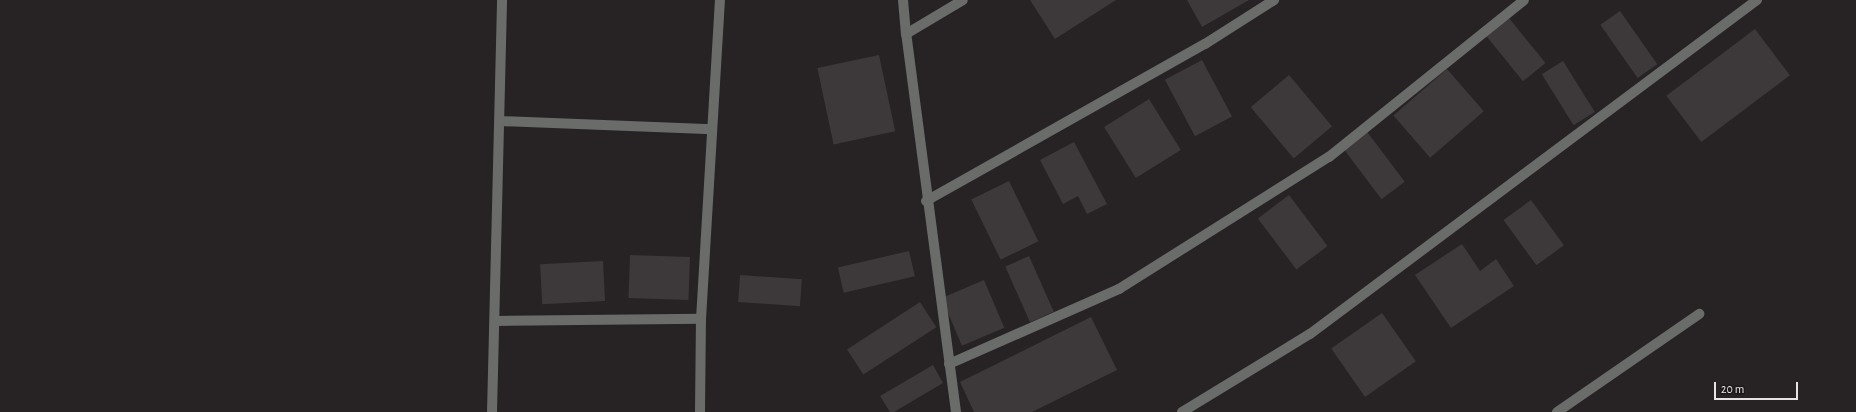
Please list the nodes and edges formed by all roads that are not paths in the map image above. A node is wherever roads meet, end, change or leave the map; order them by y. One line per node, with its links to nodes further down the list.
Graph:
1 (502, 0): 9 (street)
2 (720, 0): 10 (street)
3 (903, 0): 8 (street)
4 (963, 0): 8 (street)
5 (1274, 0): 11 (street)
6 (1524, 0): 15 (street)
7 (1757, 0): 19 (street)
8 (906, 34): 11 (street)
9 (500, 121): 10 (street); 14 (street)
10 (712, 129): 13 (street)
11 (926, 201): 15 (street)
12 (1699, 314): 20 (street)
13 (701, 319): 14 (street); 17 (street)
14 (496, 321): 16 (street)
15 (949, 364): 18 (street)
16 (492, 412)
17 (700, 412)
18 (956, 412)
19 (1182, 412)
20 (1557, 412)

